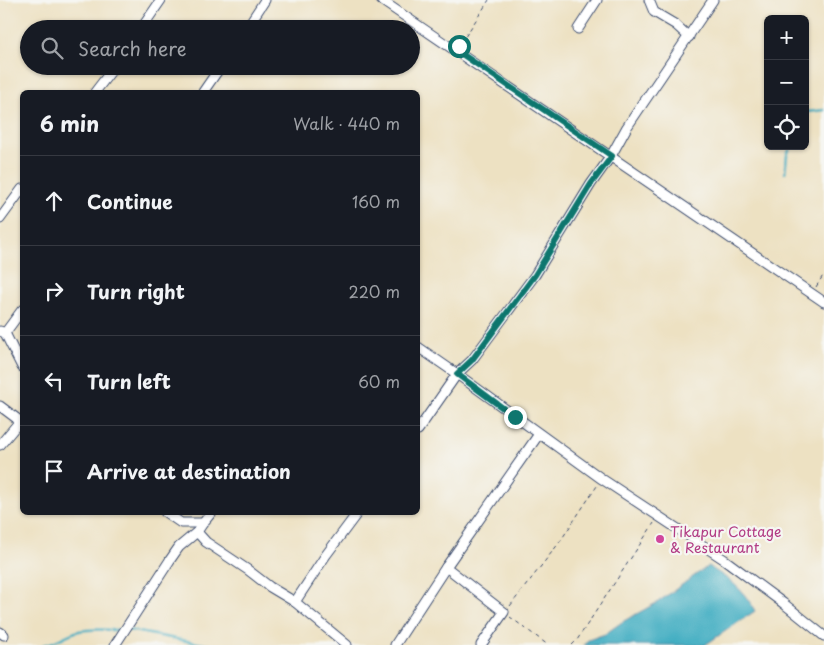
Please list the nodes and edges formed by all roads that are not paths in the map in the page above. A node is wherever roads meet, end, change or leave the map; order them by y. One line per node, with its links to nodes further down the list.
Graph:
1 (161, 0): 7 (street)
2 (265, 0): 8 (street)
3 (381, 0): 9 (street)
4 (597, 0): 11 (street)
5 (649, 0): 12 (street)
6 (714, 0): 12 (street)
7 (147, 20)
8 (252, 20)
9 (411, 20)
10 (420, 26): 17 (street)
11 (578, 30)
12 (689, 37): 17 (street)
13 (107, 75): 15 (street)
14 (215, 75): 16 (street)
15 (96, 90)
16 (204, 90)
17 (612, 156): 20 (street); 25 (street)
18 (20, 192): 19 (street)
19 (0, 219)
20 (824, 302)
21 (20, 312): 22 (street)
22 (2, 332): 24 (street)
23 (420, 349): 25 (street)
24 (20, 364)
25 (457, 374): 29 (street); 30 (street)
26 (0, 406): 27 (street)
27 (20, 421)
28 (20, 423): 31 (street)
29 (420, 427)
30 (539, 434): 37 (street); 39 (street)
31 (0, 445)
32 (169, 515): 35 (street)
33 (210, 515): 35 (street)
34 (356, 515): 38 (street)
35 (203, 523): 36 (street)
36 (197, 532): 38 (street); 40 (street)
37 (446, 568): 42 (street); 43 (street)
38 (295, 602): 41 (street)
39 (824, 636)
40 (115, 645)
41 (347, 645)
42 (395, 645)
43 (481, 645)

